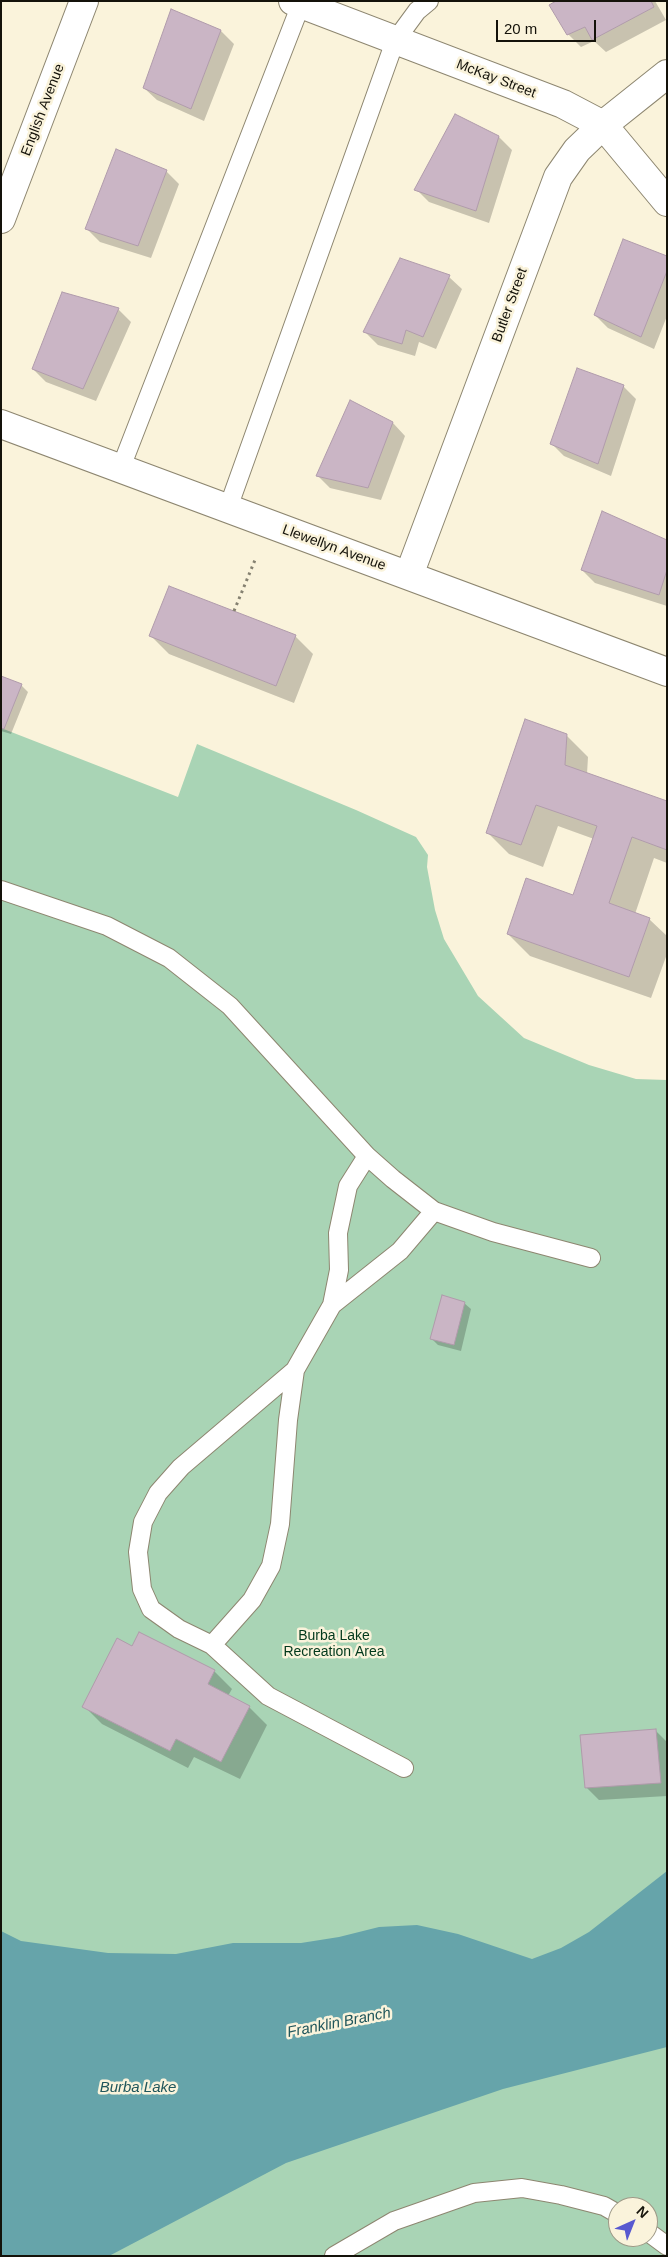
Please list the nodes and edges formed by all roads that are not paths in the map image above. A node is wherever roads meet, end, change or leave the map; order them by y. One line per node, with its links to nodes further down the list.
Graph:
1 (84, 1): 8 (street, English Avenue)
2 (429, 1): 4 (lane)
3 (297, 3): 4 (street, McKay Street); 10 (lane)
4 (396, 41): 6 (street, McKay Street); 11 (lane)
5 (667, 74): 6 (street, Butler Street)
6 (603, 125): 7 (street, McKay Street); 12 (street, Butler Street)
7 (667, 202)
8 (1, 219)
9 (1, 424): 10 (street, Llewellyn Avenue)
10 (120, 470): 11 (street, Llewellyn Avenue)
11 (228, 508): 12 (street, Llewellyn Avenue)
12 (409, 575): 13 (street, Llewellyn Avenue)
13 (667, 672)
14 (1, 890): 15 (lane)
15 (367, 1156): 16 (lane); 18 (lane)
16 (434, 1211): 17 (lane); 18 (lane)
17 (591, 1258)
18 (332, 1305): 19 (lane)
19 (295, 1370): 20 (lane); 20 (lane)
20 (212, 1645): 21 (lane)
21 (404, 1768)
22 (608, 2208): 23 (lane)
23 (334, 2256)

